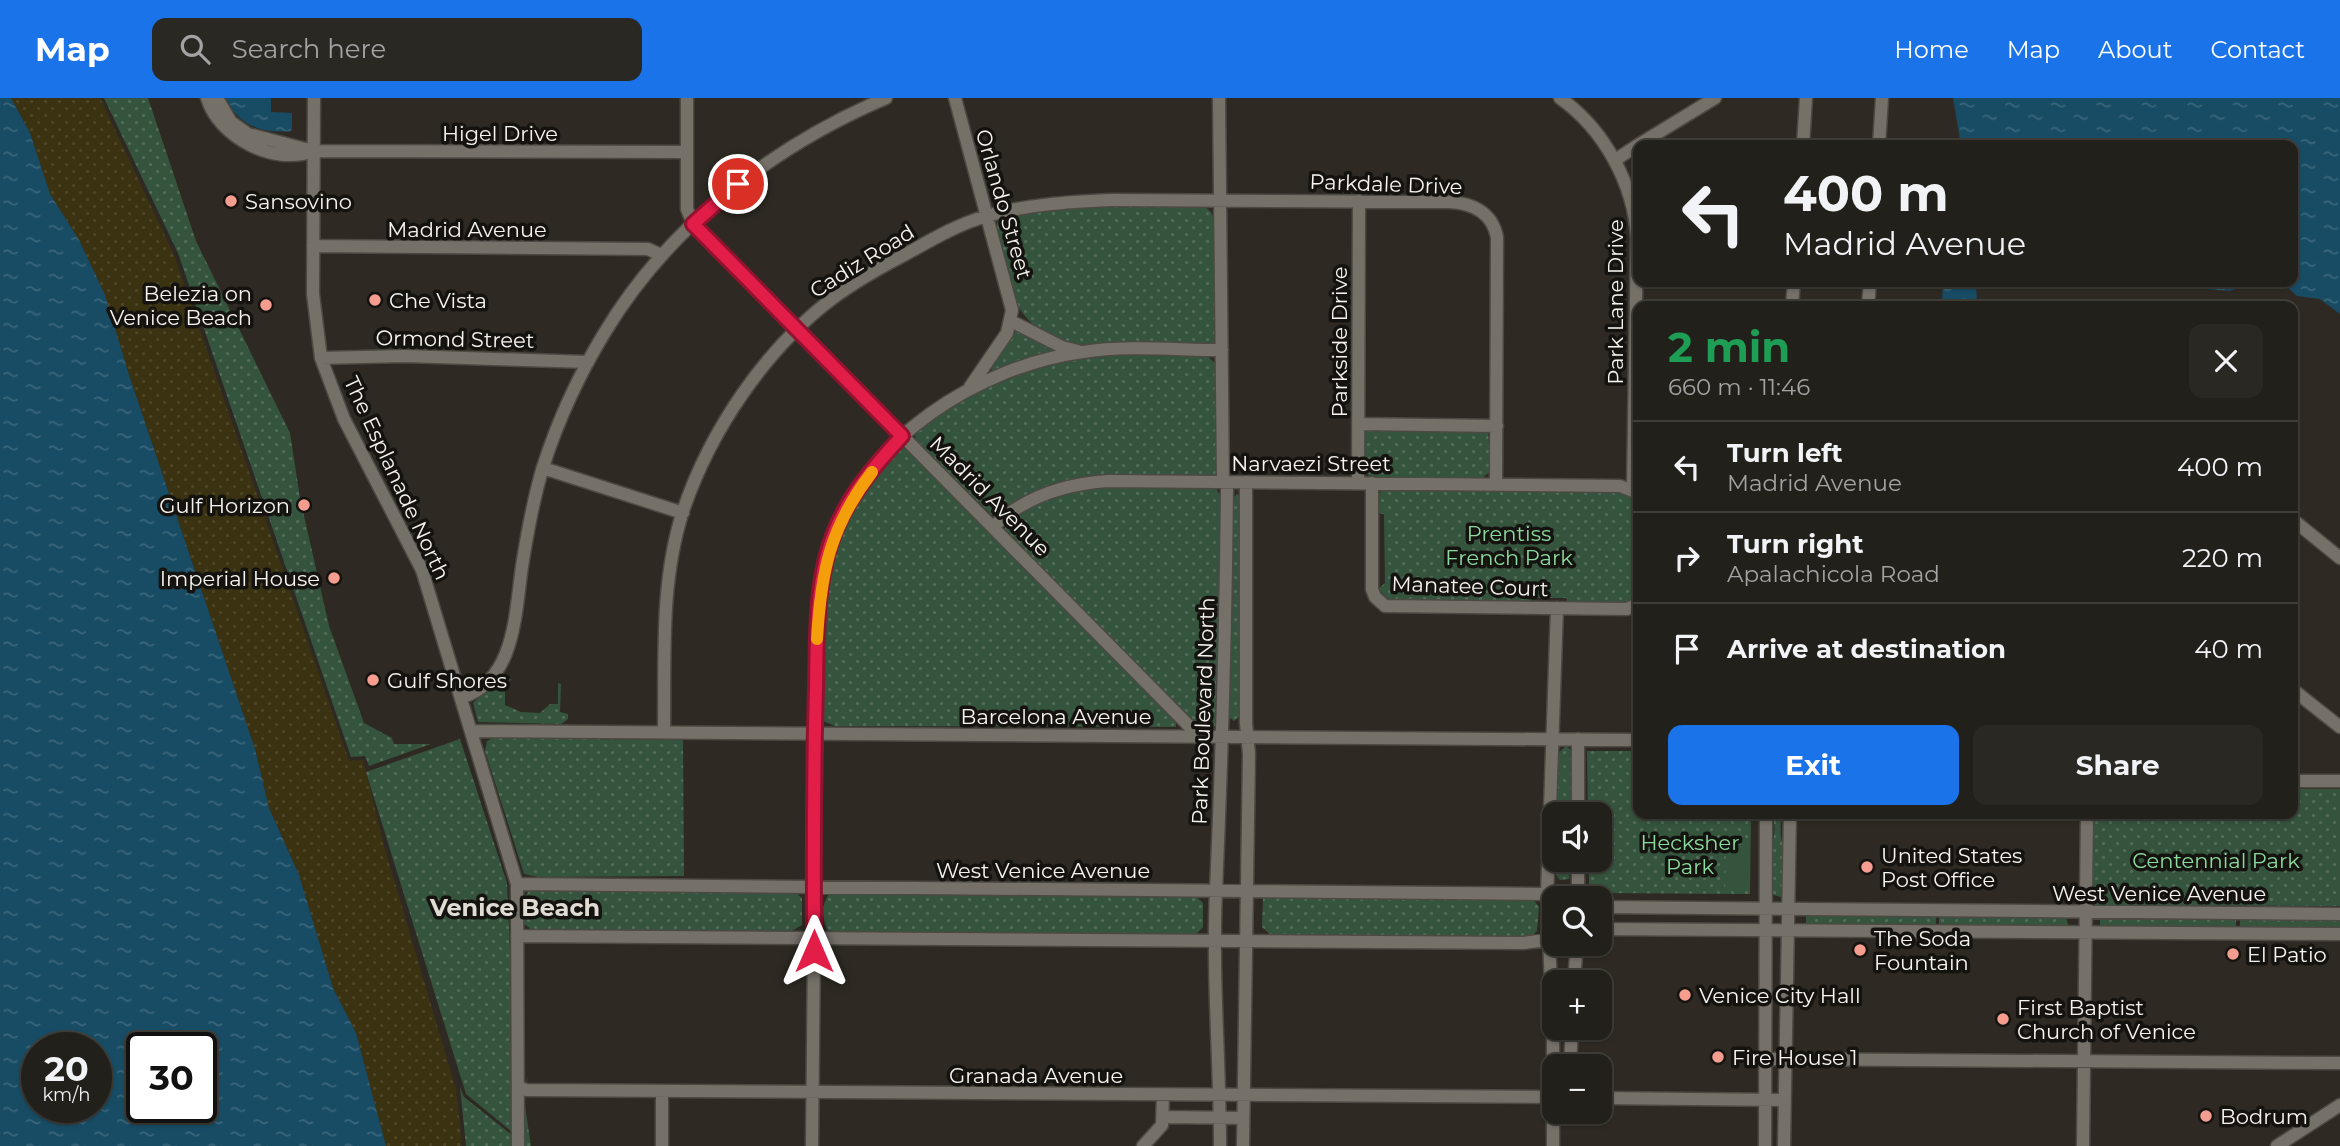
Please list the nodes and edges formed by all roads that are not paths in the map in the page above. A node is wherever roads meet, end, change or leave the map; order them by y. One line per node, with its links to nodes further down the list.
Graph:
1 (207, 98): 16 (street)
2 (217, 98): 16 (street)
3 (314, 98): 16 (street, The Esplanade North)
4 (687, 98): 17 (street)
5 (886, 98): 23 (street)
6 (954, 98): 22 (street, Orlando Street)
7 (1219, 98): 19 (street, Park Boulevard North)
8 (1560, 98): 18 (street, Park Lane Drive)
9 (1715, 98): 12 (street)
10 (1806, 98): 13 (street)
11 (1882, 98): 14 (street)
12 (1646, 140)
13 (1803, 140)
14 (1879, 140)
15 (1633, 148): 18 (street)
16 (313, 151): 17 (street, Higel Drive); 24 (street, The Esplanade North)
17 (687, 152): 23 (street)
18 (1615, 160): 21 (street, Park Lane Drive)
19 (1219, 200): 20 (street, Parkdale Drive); 22 (street, Cadiz Road); 28 (street, Park Boulevard North)
20 (1359, 201): 33 (street, Parkside Drive); 34 (street, Parkdale Drive)
21 (1633, 212)
22 (988, 215): 26 (street, Orlando Street); 27 (street, Cadiz Road)
23 (693, 224): 25 (street); 27 (street, Madrid Avenue)
24 (313, 246): 25 (street, Madrid Avenue); 30 (street, The Esplanade North)
25 (662, 255): 31 (street)
26 (1011, 321): 29 (street); 32 (street)
27 (798, 329): 35 (street, Madrid Avenue); 43 (street, Cadiz Road)
28 (1222, 350): 29 (street); 37 (street, Park Boulevard North)
29 (1082, 352): 32 (street)
30 (321, 358): 31 (street, Ormond Street); 50 (street, The Esplanade North)
31 (588, 362): 36 (street)
32 (967, 390): 35 (street)
33 (1358, 424): 34 (street); 39 (street, Parkside Drive)
34 (1497, 426): 41 (street, Parkdale Drive)
35 (902, 436): 45 (street, Madrid Avenue); 54 (street)
36 (543, 468): 43 (street); 50 (street)
37 (1225, 482): 38 (street, Narvaezi Street); 45 (street, Narvaezi Street); 56 (street, Park Boulevard North)
38 (1246, 482): 39 (street, Narvaezi Street); 57 (street, Park Boulevard North)
39 (1358, 483): 40 (street, Narvaezi Street)
40 (1372, 483): 41 (street, Narvaezi Street); 48 (street, Manatee Court)
41 (1496, 484): 42 (street, Narvaezi Street)
42 (1633, 490)
43 (682, 513): 53 (street, Cadiz Road)
44 (2298, 524): 46 (street)
45 (993, 527): 55 (street, Madrid Avenue)
46 (2340, 558)
47 (1633, 606): 48 (street, Manatee Court)
48 (1557, 608): 58 (street)
49 (2298, 694): 51 (street)
50 (463, 697): 52 (street, The Esplanade North)
51 (2340, 727)
52 (473, 731): 53 (street, Barcelona Avenue); 67 (street, The Esplanade North)
53 (664, 732): 54 (street, Barcelona Avenue)
54 (814, 734): 55 (street, Barcelona Avenue); 69 (street)
55 (1199, 736): 56 (street, Barcelona Avenue)
56 (1223, 737): 57 (street, Barcelona Avenue); 70 (street, Park Boulevard North)
57 (1247, 737): 58 (street, Barcelona Avenue); 71 (street, Park Boulevard North)
58 (1552, 738): 59 (street, Barcelona Avenue); 68 (street)
59 (1578, 739): 60 (street, Barcelona Avenue); 63 (street)
60 (1633, 740)
61 (2298, 781): 62 (street)
62 (2340, 781)
63 (1578, 802)
64 (1766, 819): 74 (street)
65 (1790, 819): 75 (street)
66 (2087, 819): 76 (street)
67 (517, 884): 69 (street, West Venice Avenue); 83 (street, The Esplanade North)
68 (1547, 886)
69 (814, 888): 70 (street, West Venice Avenue); 84 (street)
70 (1216, 891): 71 (street, West Venice Avenue); 86 (street, Park Boulevard North)
71 (1248, 892): 72 (street, West Venice Avenue); 87 (street, Park Boulevard North)
72 (1542, 894)
73 (1612, 907): 74 (street, West Venice Avenue)
74 (1765, 909): 75 (street, West Venice Avenue); 79 (street)
75 (1789, 909): 76 (street, West Venice Avenue); 80 (street)
76 (2086, 912): 77 (street, West Venice Avenue); 81 (street)
77 (2340, 914)
78 (1612, 929): 79 (street, West Venice Avenue)
79 (1765, 930): 80 (street, West Venice Avenue); 90 (street)
80 (1789, 931): 81 (street, West Venice Avenue); 91 (street)
81 (2086, 932): 82 (street, West Venice Avenue); 92 (street)
82 (2340, 934)
83 (517, 936): 84 (street); 94 (street, The Esplanade North)
84 (814, 938): 86 (street); 95 (street)
85 (1542, 940): 87 (street)
86 (1216, 941): 87 (street); 98 (street, Park Boulevard North)
87 (1248, 941): 99 (street, Park Boulevard North)
88 (1551, 956): 89 (street)
89 (1553, 1054)
90 (1763, 1059): 91 (street); 102 (street)
91 (1788, 1059): 92 (street); 103 (street)
92 (2084, 1061): 93 (street); 118 (street)
93 (2340, 1063)
94 (519, 1087): 96 (street, Granada Avenue); 109 (street, The Esplanade North)
95 (812, 1091): 96 (street, Granada Avenue); 97 (street, Granada Avenue); 111 (street)
96 (662, 1092): 110 (street)
97 (1163, 1095): 98 (street, Granada Avenue); 105 (street)
98 (1218, 1095): 99 (street, Granada Avenue); 106 (street, Park Boulevard North)
99 (1245, 1095): 100 (street, Granada Avenue); 107 (street, Park Boulevard North)
100 (1542, 1097)
101 (1612, 1098): 102 (street)
102 (1765, 1100): 103 (street); 116 (street)
103 (1784, 1100): 117 (street)
104 (2340, 1105): 119 (street)
105 (1163, 1117): 106 (street); 112 (street)
106 (1220, 1117): 107 (street); 113 (street, Park Boulevard North)
107 (1243, 1118): 114 (street, Park Boulevard North)
108 (1553, 1124): 115 (street)
109 (518, 1146)
110 (662, 1146)
111 (812, 1146)
112 (1143, 1146)
113 (1220, 1146)
114 (1242, 1146)
115 (1553, 1146)
116 (1765, 1146)
117 (1784, 1146)
118 (2083, 1146)
119 (2277, 1146)

